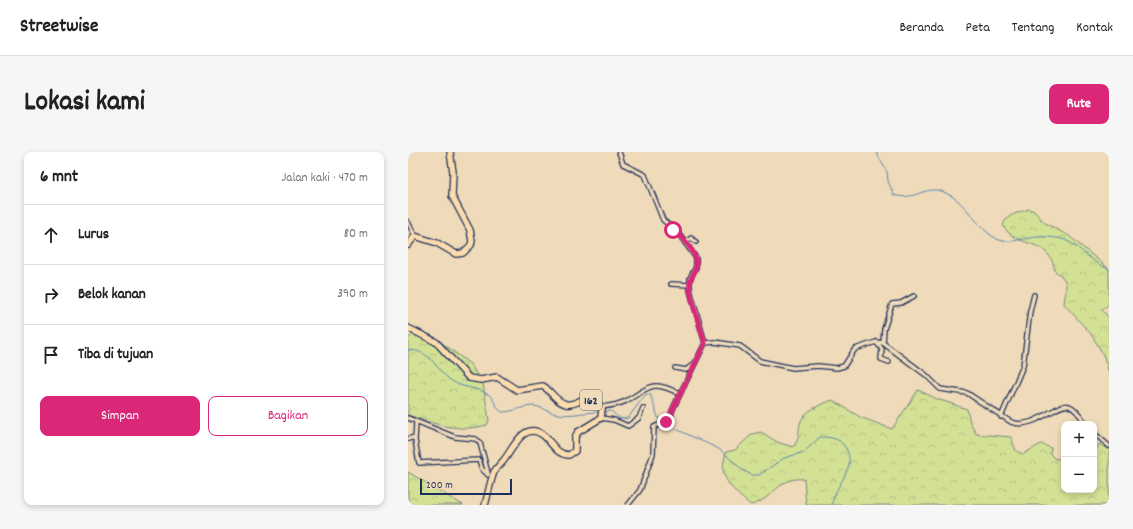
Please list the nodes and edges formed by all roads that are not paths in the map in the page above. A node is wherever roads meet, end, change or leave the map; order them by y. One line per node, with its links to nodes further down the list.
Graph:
1 (450, 152): 4 (main road)
2 (619, 152): 6 (street)
3 (408, 222): 4 (street)
4 (415, 236): 7 (main road)
5 (696, 242): 6 (street)
6 (685, 243): 9 (street)
7 (408, 245)
8 (671, 284): 9 (street)
9 (690, 284): 14 (street)
10 (1034, 295): 22 (street)
11 (914, 296): 15 (street)
12 (408, 328): 20 (main road, 162)
13 (876, 342): 14 (street); 15 (street); 16 (street)
14 (705, 343): 17 (street)
15 (884, 343): 22 (street)
16 (889, 362)
17 (694, 363): 18 (street); 19 (street)
18 (676, 368)
19 (680, 394): 20 (street); 33 (street)
20 (601, 407): 24 (main road, 162)
21 (643, 408): 24 (street)
22 (1001, 417): 25 (street)
23 (408, 418): 26 (street)
24 (601, 418): 31 (main road, 162)
25 (1084, 421)
26 (416, 422): 28 (street); 31 (street)
27 (1097, 436): 30 (street)
28 (415, 437): 29 (street); 31 (street)
29 (408, 439)
30 (1109, 446)
31 (491, 476): 32 (main road, 162)
32 (485, 505)
33 (628, 505)

